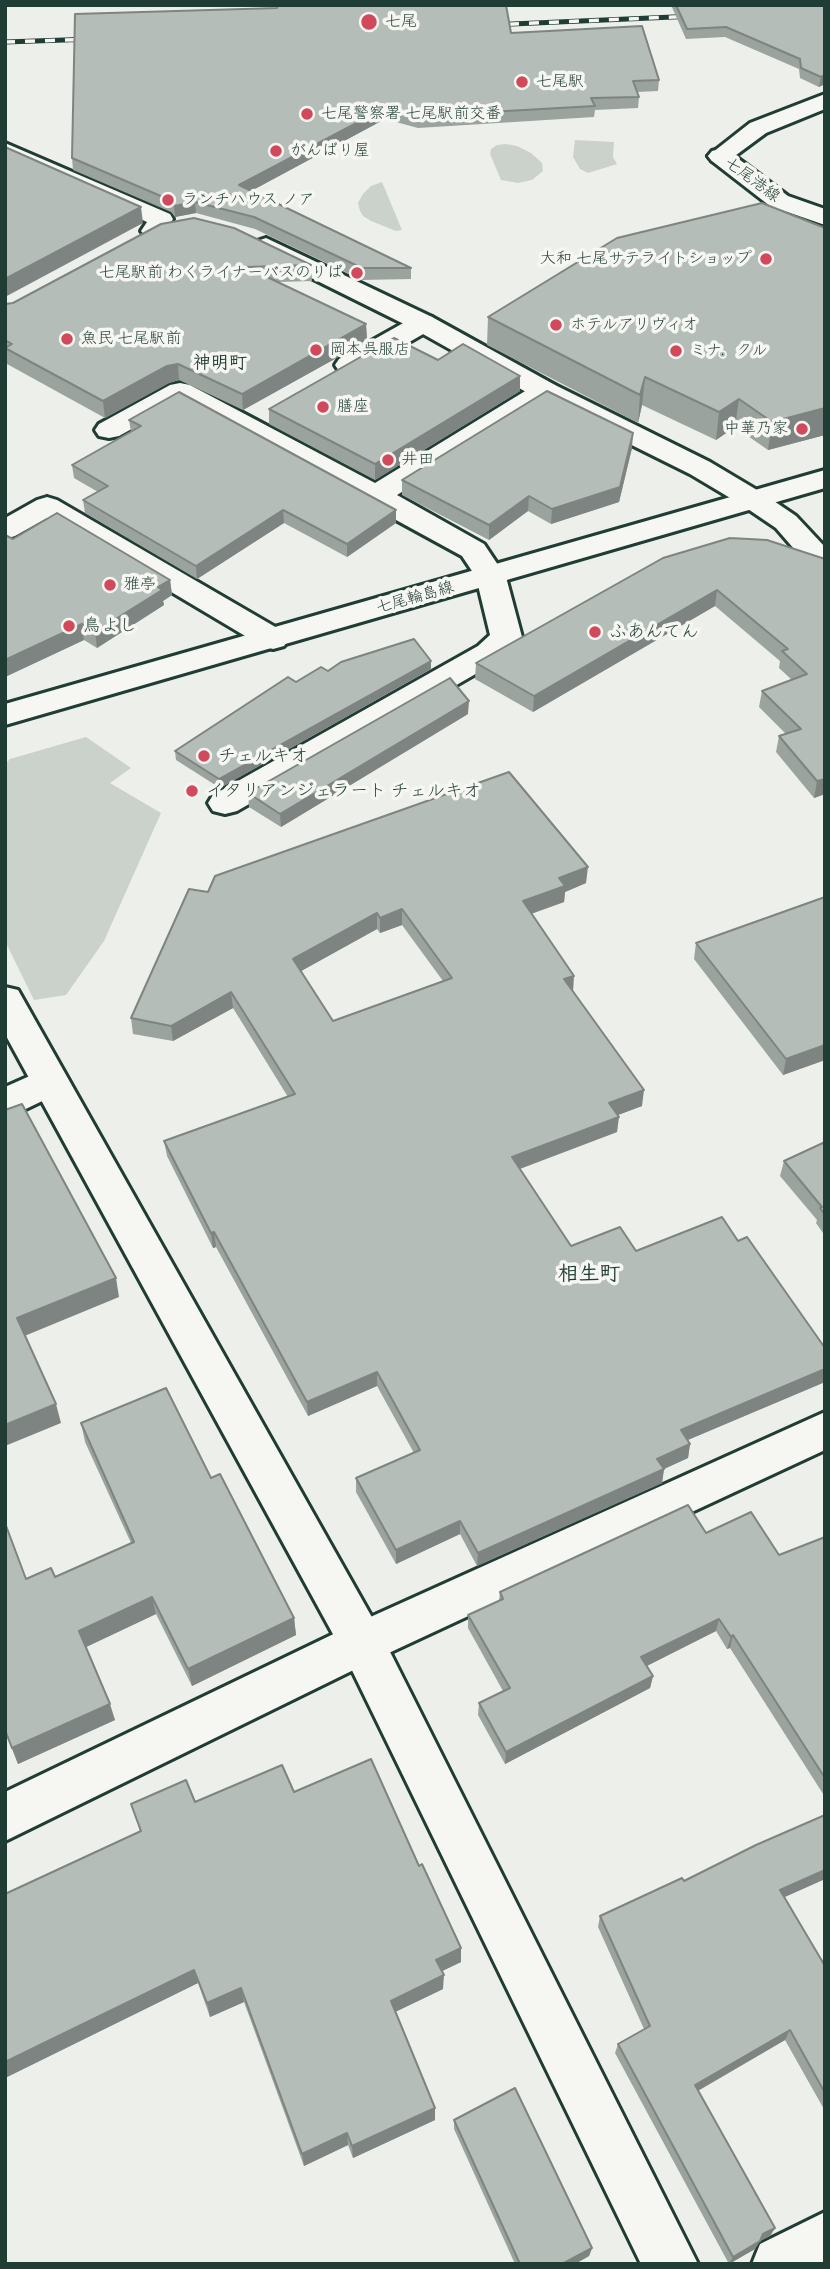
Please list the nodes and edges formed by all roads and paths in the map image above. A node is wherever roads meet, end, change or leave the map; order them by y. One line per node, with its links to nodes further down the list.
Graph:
1 (825, 101): 3 (street, 七尾港線)
2 (5, 150): 4 (street)
3 (825, 218)
4 (181, 225)
5 (245, 236): 6 (street)
6 (423, 323): 7 (street); 8 (street)
7 (327, 377)
8 (545, 391): 11 (street); 12 (street)
9 (109, 430): 11 (street)
10 (825, 479): 12 (street, 七尾輪島線)
11 (376, 495): 15 (street)
12 (752, 499): 14 (street); 15 (street, 七尾輪島線)
13 (5, 530): 16 (street)
14 (825, 566)
15 (491, 577): 16 (street, 七尾輪島線); 18 (street)
16 (273, 639): 17 (street, 七尾輪島線)
17 (5, 715)
18 (225, 803)
19 (5, 1000): 20 (street)
20 (50, 1081): 21 (street); 23 (street)
21 (5, 1104)
22 (825, 1430): 23 (street)
23 (362, 1643): 24 (street); 26 (street)
24 (5, 1817)
25 (825, 2239): 27 (street)
26 (670, 2264)
27 (780, 2264)

